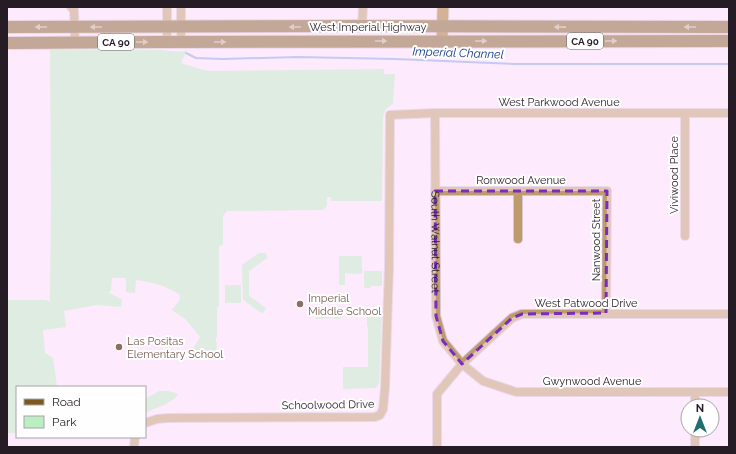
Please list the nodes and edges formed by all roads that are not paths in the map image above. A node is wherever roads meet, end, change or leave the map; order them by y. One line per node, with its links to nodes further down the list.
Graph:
1 (71, 7): 7 (street)
2 (167, 7): 8 (street)
3 (181, 7): 9 (street)
4 (363, 7): 6 (street)
5 (443, 7): 10 (street)
6 (362, 26): 9 (main road, West Imperial Highway / CA 90, one-way to 9); 10 (main road, West Imperial Highway / CA 90)
7 (74, 27): 8 (main road, West Imperial Highway / CA 90, one-way to 7); 12 (main road, West Imperial Highway / CA 90, one-way to 12); 15 (street)
8 (167, 27): 9 (main road, West Imperial Highway / CA 90); 16 (street)
9 (181, 27): 17 (street)
10 (442, 27): 11 (main road, West Imperial Highway / CA 90, one-way to 10); 13 (street)
11 (729, 27)
12 (7, 28)
13 (442, 41): 14 (main road, West Imperial Highway / CA 90, one-way to 14); 17 (main road, West Imperial Highway / CA 90, one-way to 13)
14 (729, 41)
15 (74, 42): 16 (main road, West Imperial Highway / CA 90, one-way to 16); 18 (main road, West Imperial Highway / CA 90)
16 (167, 42): 17 (main road, West Imperial Highway / CA 90)
17 (181, 42)
18 (7, 43)
19 (435, 113): 20 (street, West Parkwood Avenue); 22 (street, West Parkwood Avenue); 23 (street, South Walnut Street)
20 (685, 113): 21 (street, West Parkwood Avenue); 26 (street, Viviwood Place)
21 (729, 113)
22 (390, 115): 34 (street, Schoolwood Drive)
23 (435, 191): 24 (street, Ronwood Avenue); 30 (street, South Walnut Street)
24 (518, 191): 25 (street, Ronwood Avenue); 27 (street)
25 (607, 191): 28 (street, Nanwood Street)
26 (685, 236)
27 (518, 239)
28 (606, 313): 29 (street, West Patwood Drive); 30 (street, West Patwood Drive)
29 (729, 314)
30 (462, 364): 31 (street, Gwynwood Avenue); 35 (street, West Patwood Drive)
31 (695, 392): 32 (street, Gwynwood Avenue); 33 (street)
32 (729, 392)
33 (695, 398)
34 (146, 424)
35 (437, 447)

